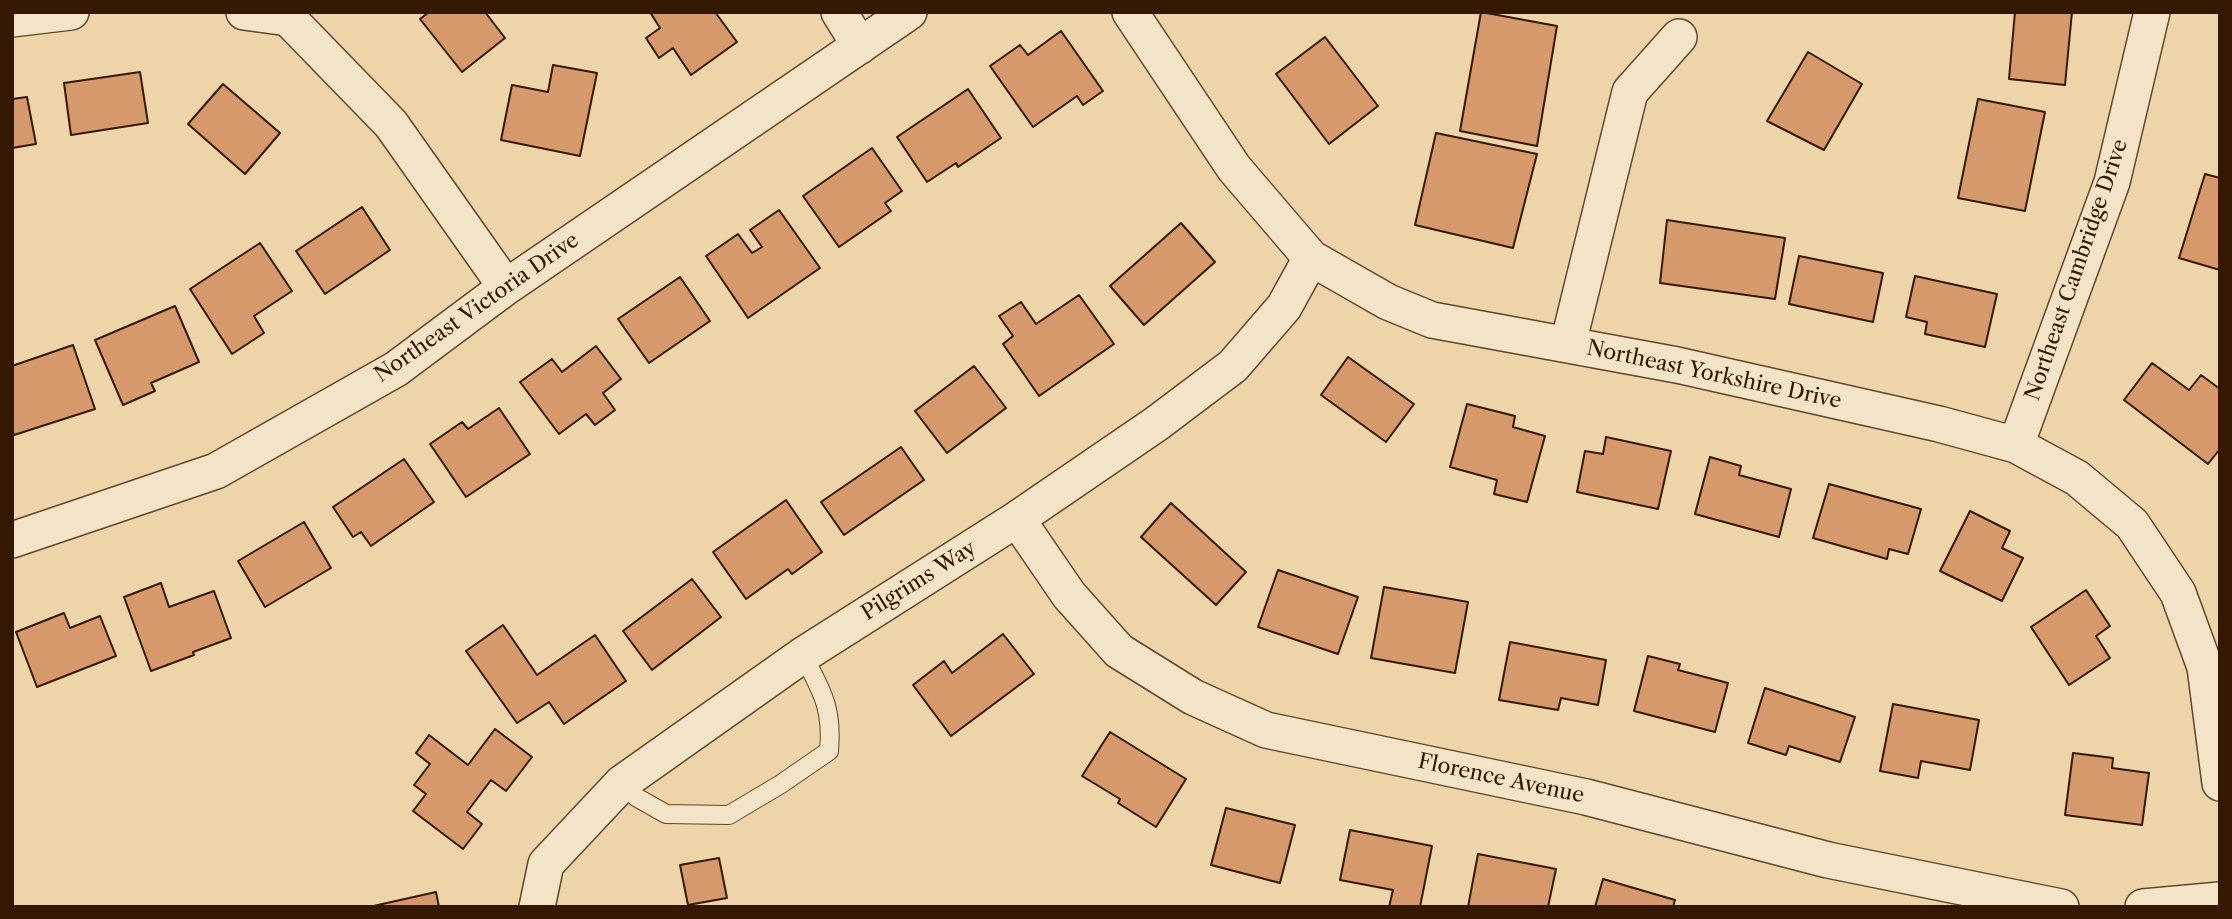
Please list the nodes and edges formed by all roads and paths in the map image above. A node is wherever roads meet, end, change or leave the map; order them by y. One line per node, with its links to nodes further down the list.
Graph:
1 (71, 12): 7 (street)
2 (244, 12): 11 (street)
3 (839, 12): 9 (street)
4 (909, 12): 9 (street, Northeast Victoria Drive)
5 (1130, 12): 10 (street, Northeast Yorkshire Drive)
6 (2152, 12): 13 (street, Northeast Cambridge Drive)
7 (12, 19)
8 (1679, 37): 12 (street)
9 (860, 46): 11 (street, Northeast Victoria Drive)
10 (1311, 258): 12 (street, Northeast Yorkshire Drive); 14 (street, Pilgrims Way)
11 (506, 287): 15 (street, Northeast Victoria Drive)
12 (1567, 344): 13 (street, Northeast Yorkshire Drive)
13 (2016, 445): 18 (street, Northeast Yorkshire Drive)
14 (1017, 519): 16 (street, Pilgrims Way); 21 (street, Florence Avenue)
15 (12, 541)
16 (803, 655): 17 (street, Pilgrims Way); 17 (lane)
17 (622, 783): 20 (street, Pilgrims Way)
18 (2220, 783)
19 (2220, 900): 22 (street)
20 (537, 907)
21 (2061, 907)
22 (2143, 907)

